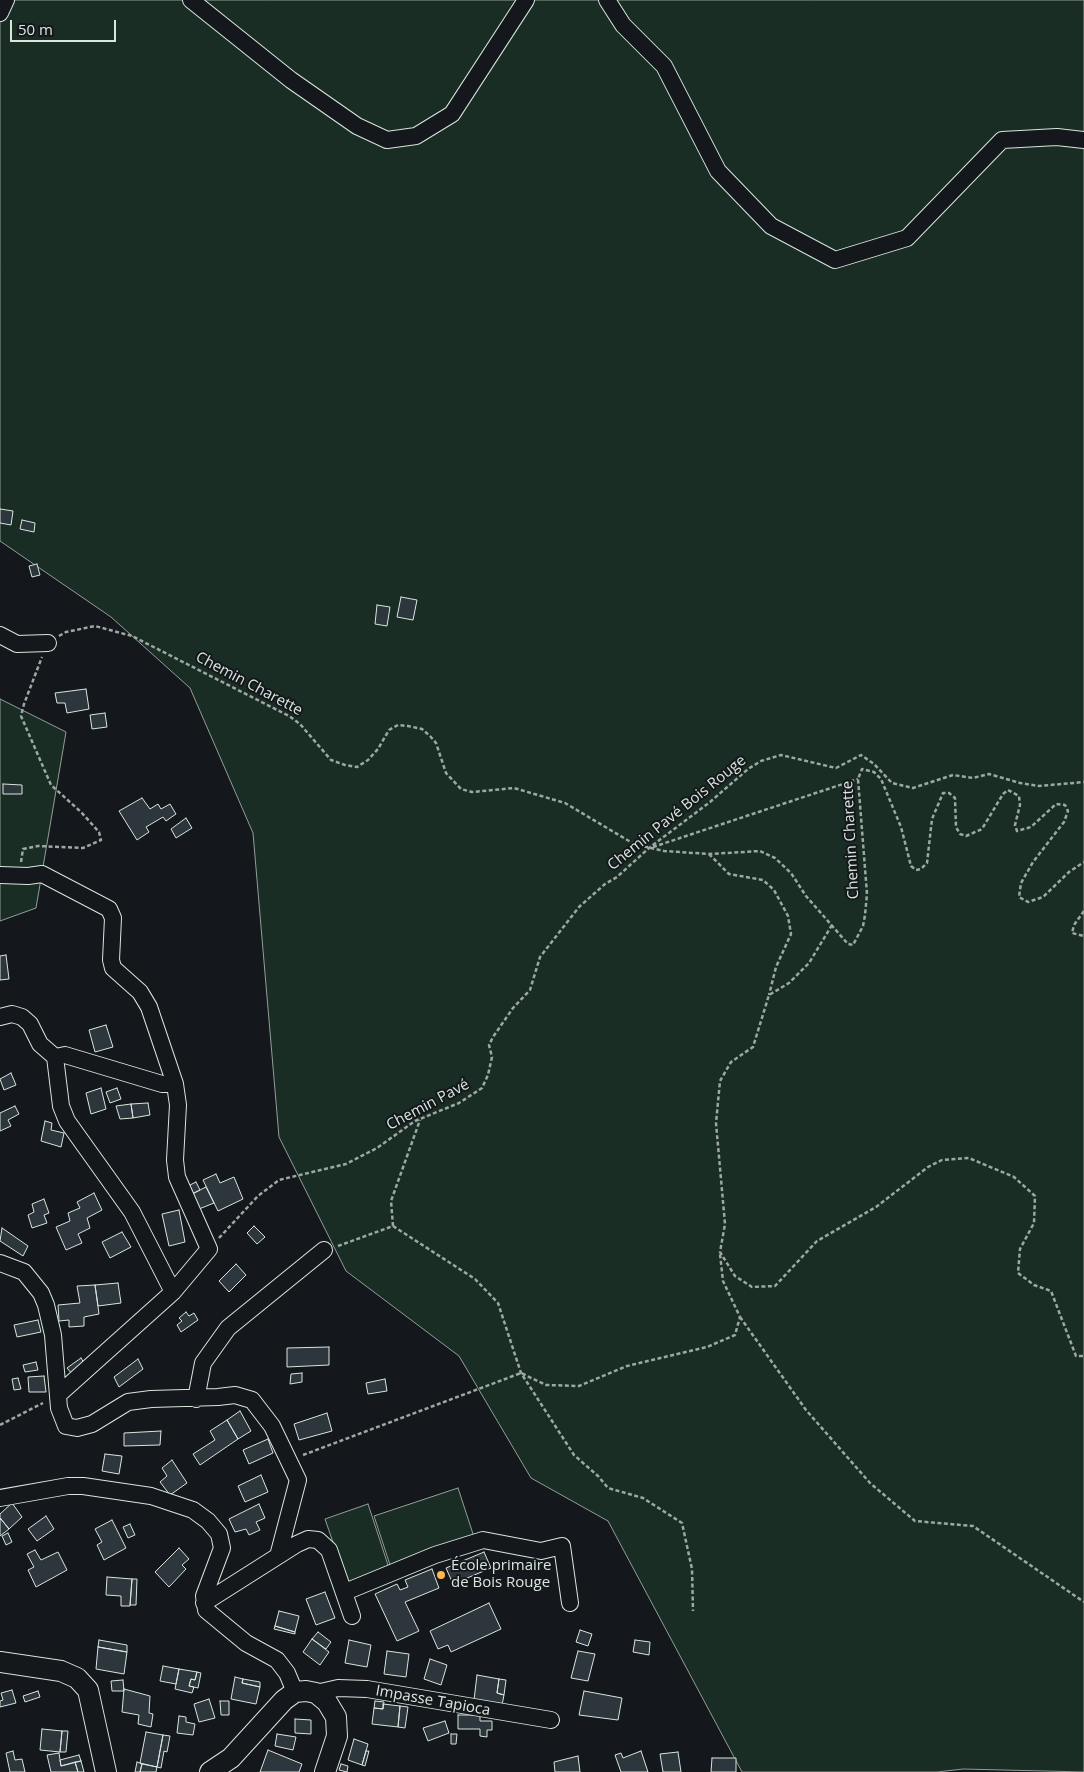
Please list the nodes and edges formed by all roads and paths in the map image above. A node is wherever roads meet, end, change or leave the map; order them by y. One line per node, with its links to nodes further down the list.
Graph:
1 (6, 0): 5 (street)
2 (191, 0): 3 (street)
3 (526, 0)
4 (607, 0): 6 (street)
5 (0, 13)
6 (1084, 140)
7 (0, 635): 8 (street)
8 (48, 642): 11 (path, Chemin Charette); 14 (path)
9 (858, 779): 11 (path); 13 (path, Chemin Charette); 17 (path, Chemin Charette)
10 (1084, 782): 11 (path, Chemin Pavé Bois Rouge)
11 (649, 848): 12 (path, Chemin Charette); 19 (path, Chemin Pavé Bois Rouge)
12 (709, 854): 17 (path, Chemin Charette); 20 (path)
13 (1084, 862)
14 (42, 874): 15 (street); 23 (street)
15 (0, 876)
16 (1084, 911): 18 (path)
17 (832, 925): 20 (path)
18 (1084, 936)
19 (530, 990): 24 (path, Chemin Pavé)
20 (769, 995): 28 (path)
21 (0, 1017): 22 (street)
22 (55, 1057): 23 (street); 30 (street)
23 (175, 1084): 26 (street)
24 (421, 1119): 25 (path); 26 (path, Chemin Pavé)
25 (393, 1226): 27 (path); 33 (path)
26 (209, 1249): 30 (street)
27 (324, 1250): 35 (street)
28 (720, 1252): 31 (path); 32 (path)
29 (0, 1263): 34 (street)
30 (173, 1292): 34 (street)
31 (740, 1318): 33 (path); 42 (path)
32 (1084, 1356)
33 (521, 1373): 37 (path); 44 (path)
34 (58, 1395): 35 (street); 36 (path)
35 (196, 1399): 37 (street)
36 (0, 1425)
37 (290, 1460): 39 (street)
38 (0, 1498): 43 (street)
39 (278, 1556): 40 (street); 43 (street)
40 (344, 1592): 41 (street); 45 (street)
41 (570, 1602)
42 (1084, 1602)
43 (204, 1603): 47 (street)
44 (693, 1611)
45 (352, 1616)
46 (0, 1662): 50 (main road)
47 (295, 1692): 48 (main road); 51 (main road)
48 (316, 1693): 49 (street, Impasse Tapioca); 52 (main road)
49 (550, 1720)
50 (106, 1772)
51 (210, 1772)
52 (324, 1772)

